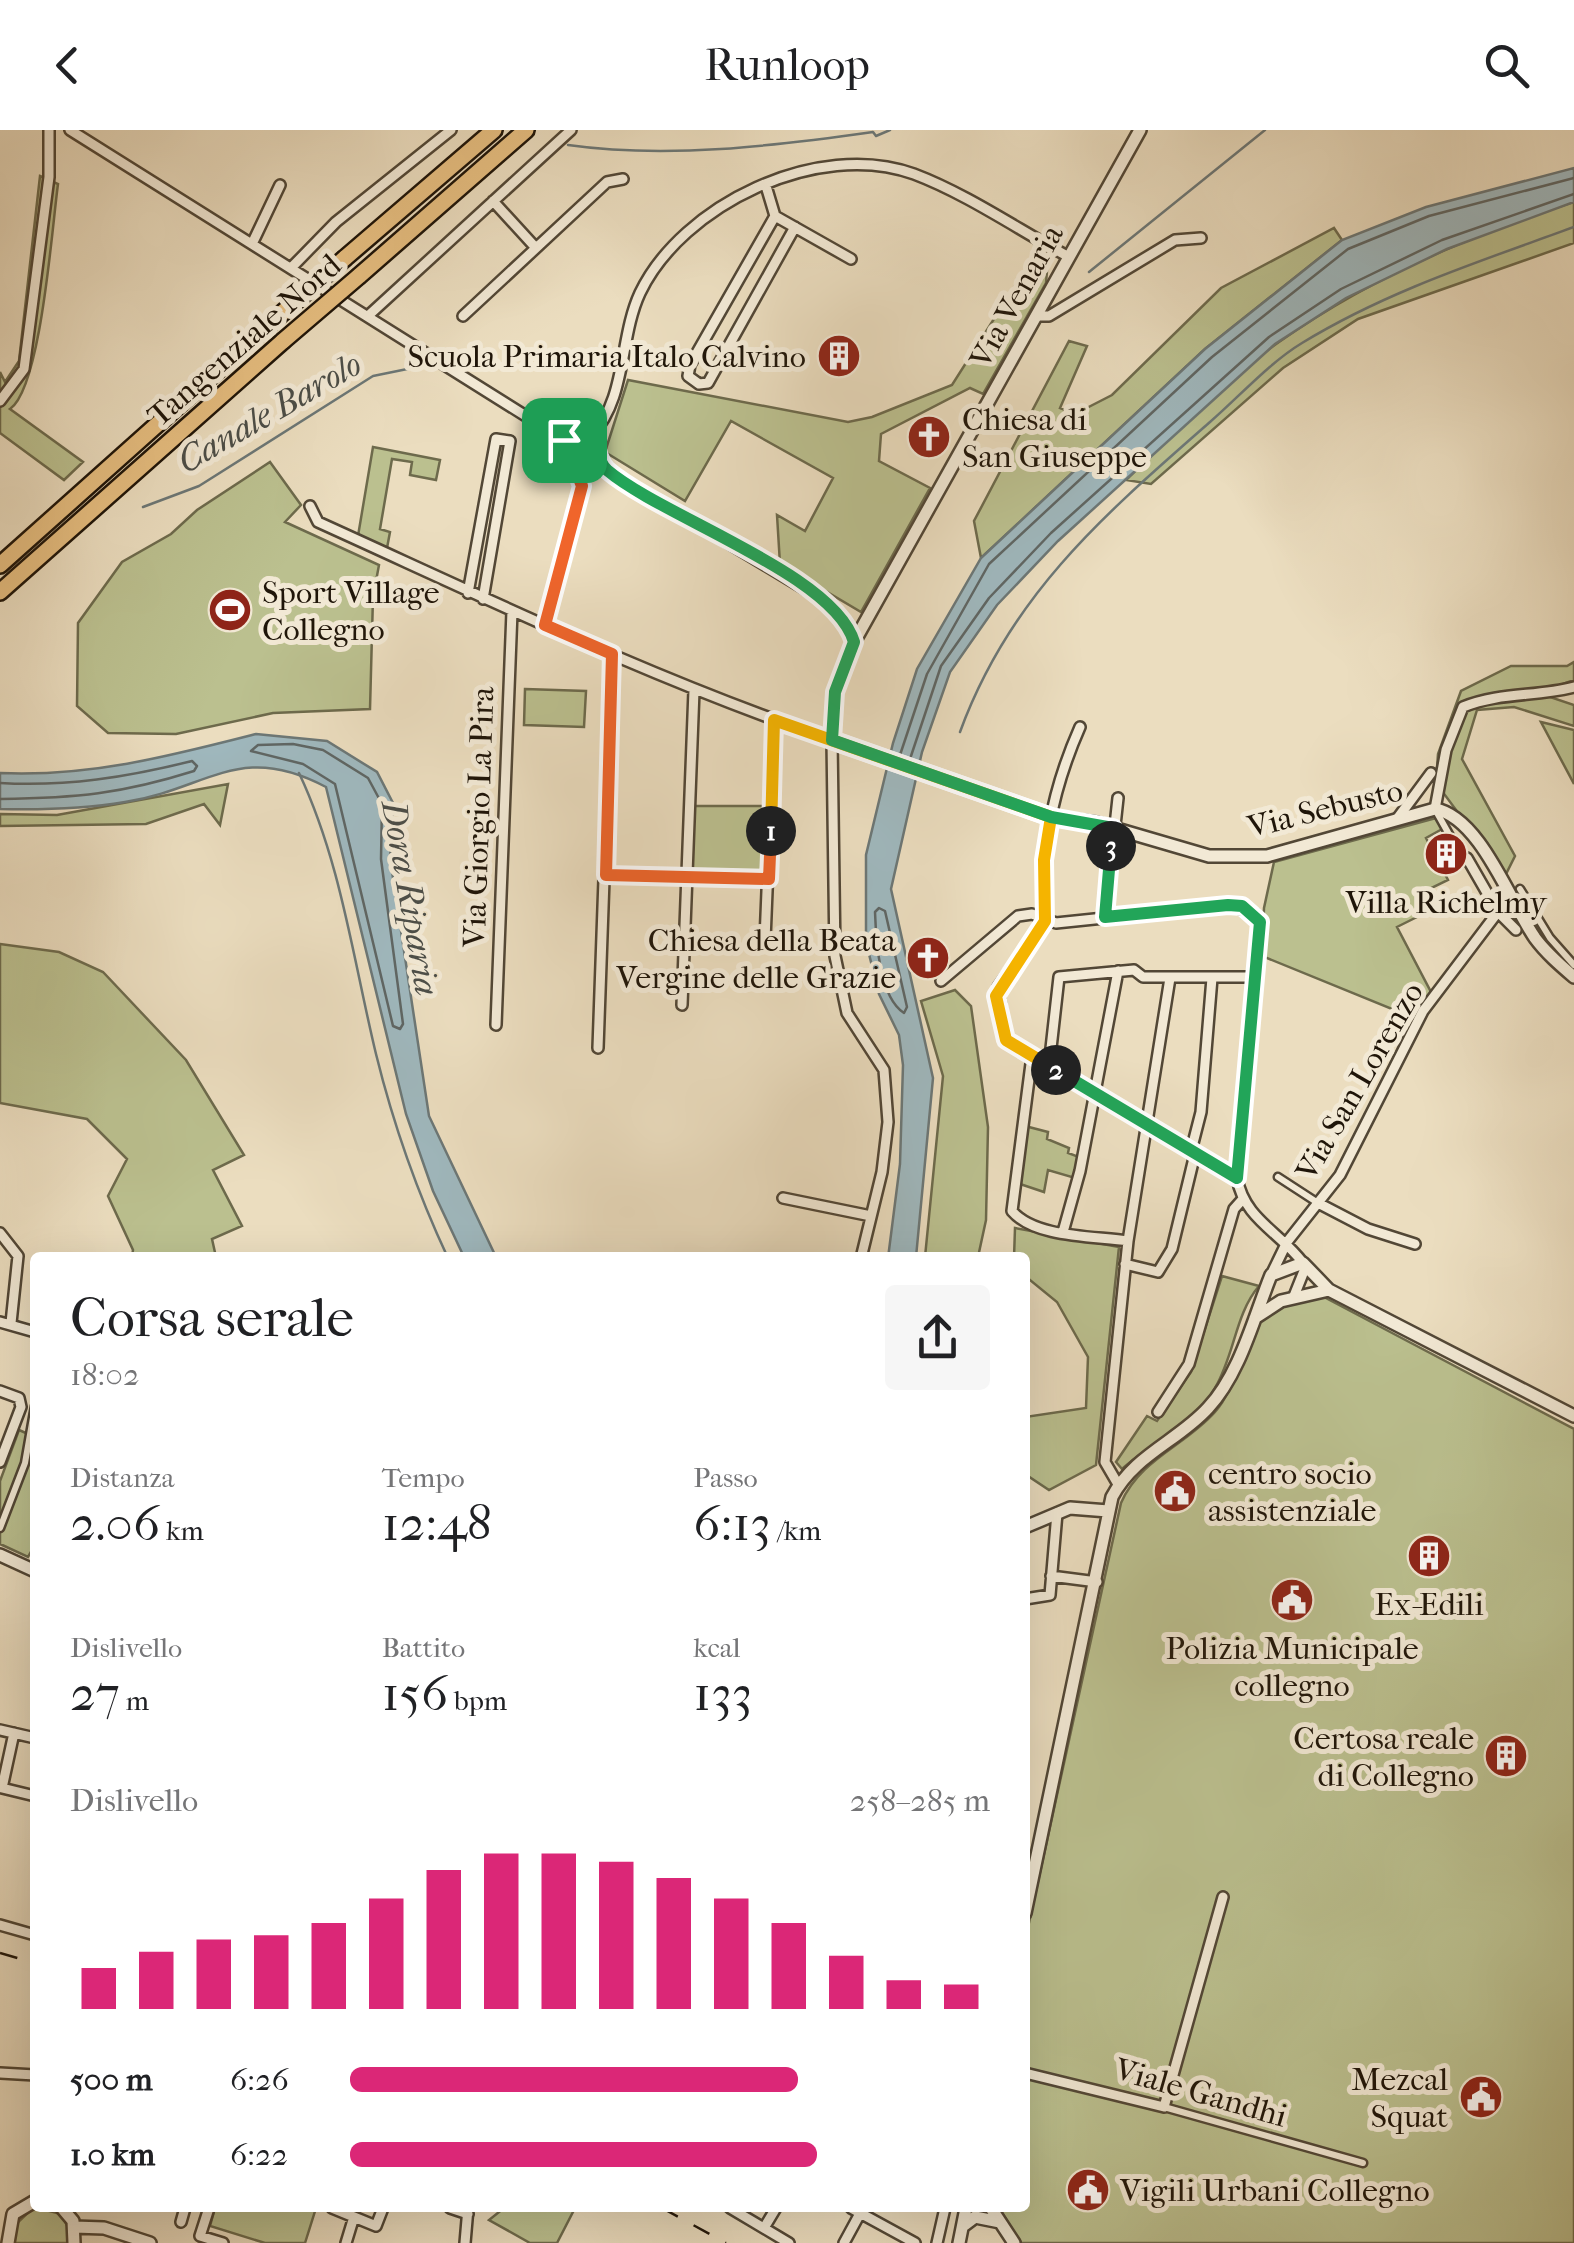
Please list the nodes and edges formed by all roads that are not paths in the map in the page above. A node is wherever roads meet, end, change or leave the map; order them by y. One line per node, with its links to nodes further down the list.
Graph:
1 (50, 130): 23 (street)
2 (70, 130): 15 (street)
3 (450, 130): 19 (street)
4 (494, 130): 31 (highway, Tangenziale Nord, bridge)
5 (526, 130): 32 (highway, Tangenziale Nord, bridge)
6 (571, 130): 11 (street)
7 (1140, 130): 17 (street, Via Venaria)
8 (624, 179): 16 (street)
9 (280, 185): 15 (street)
10 (766, 186): 12 (street); 17 (street); 24 (street)
11 (493, 200): 16 (street); 20 (street)
12 (775, 216): 13 (street); 13 (street)
13 (795, 227): 18 (street)
14 (1201, 238): 22 (street)
15 (252, 244): 19 (street)
16 (536, 248): 21 (street)
17 (1069, 257): 22 (street, Via Venaria)
18 (851, 259)
19 (292, 267): 20 (street)
20 (369, 314): 25 (street)
21 (463, 316)
22 (1037, 316): 37 (street, Via Venaria)
23 (0, 401)
24 (591, 436): 25 (street); 26 (street)
25 (564, 440): 27 (street)
26 (596, 454): 28 (street); 37 (street)
27 (574, 465): 28 (street); 29 (street)
28 (586, 465): 29 (street)
29 (582, 486): 36 (street)
30 (310, 506): 33 (street)
31 (0, 564)
32 (0, 592)
33 (468, 593): 34 (street); 34 (street)
34 (483, 599): 35 (street)
35 (512, 611): 36 (street); 68 (street, Via Giorgio La Pira)
36 (545, 625): 38 (street)
37 (854, 642): 43 (street, Via Venaria)
38 (612, 654): 40 (street); 51 (street)
39 (1574, 687): 46 (street)
40 (694, 690): 41 (street); 52 (street)
41 (774, 720): 43 (street); 53 (street)
42 (1080, 727): 47 (street)
43 (832, 740): 47 (street, Via Sebusto); 80 (street, Via Venaria)
44 (1431, 773): 48 (street)
45 (1118, 798): 49 (street)
46 (1435, 810): 48 (street, Via Sebusto); 50 (street); 54 (street)
47 (1051, 817): 49 (street, Via Sebusto); 57 (street)
48 (1396, 820): 49 (street, Via Sebusto)
49 (1113, 828): 56 (street)
50 (1467, 858): 55 (street)
51 (606, 875): 52 (street); 69 (street)
52 (687, 878): 53 (street); 67 (street)
53 (769, 879): 59 (street)
54 (1515, 893): 55 (street, Via San Lorenzo); 60 (street); 65 (street)
55 (1498, 912): 58 (street); 79 (street, Via San Lorenzo)
56 (1105, 917): 57 (street); 62 (street)
57 (1045, 921): 66 (street); 70 (street)
58 (1516, 930)
59 (766, 940)
60 (1574, 965)
61 (1118, 971): 63 (street); 71 (street); 72 (street)
62 (1255, 977): 64 (street); 76 (street)
63 (1170, 978): 64 (street); 73 (street)
64 (1212, 978): 74 (street)
65 (1574, 978)
66 (941, 980)
67 (682, 1006)
68 (496, 1025)
69 (598, 1048)
70 (1032, 1056): 71 (street); 81 (street)
71 (1048, 1066): 72 (street)
72 (1094, 1093): 73 (street); 81 (street)
73 (1146, 1124): 74 (street); 83 (street)
74 (1193, 1152): 76 (street); 87 (street)
75 (1278, 1177): 79 (street)
76 (1237, 1178): 78 (street)
77 (782, 1198): 80 (street)
78 (1242, 1200): 84 (street); 96 (street)
79 (1318, 1204): 84 (street, Via San Lorenzo); 85 (street)
80 (871, 1216): 86 (street, Via Venaria)
81 (1063, 1232): 83 (street)
82 (0, 1233): 93 (street)
83 (1128, 1240): 87 (street)
84 (1287, 1242): 88 (street); 89 (street, Via San Lorenzo)
85 (1415, 1244)
86 (862, 1252)
87 (1126, 1264): 100 (street)
88 (1304, 1264): 89 (street); 90 (street); 91 (street)
89 (1271, 1275): 92 (street)
90 (1328, 1290): 91 (street); 97 (street)
91 (1294, 1296): 92 (street)
92 (1252, 1321): 100 (street)
93 (6, 1322): 94 (street)
94 (30, 1330)
95 (0, 1391): 99 (street)
96 (1158, 1412)
97 (1574, 1416)
98 (30, 1434): 104 (street)
99 (0, 1462)
100 (1118, 1486): 101 (street)
101 (1108, 1511): 102 (street); 108 (street)
102 (1057, 1513): 103 (street); 107 (street)
103 (1030, 1525)
104 (0, 1528)
105 (0, 1555): 106 (street)
106 (30, 1569)
107 (1052, 1576): 108 (street); 109 (street)
108 (1097, 1582): 115 (street)
109 (1030, 1598)
110 (0, 1730): 111 (street)
111 (14, 1734): 112 (street); 113 (street)
112 (30, 1737)
113 (1, 1788): 114 (street)
114 (30, 1795)
115 (1030, 1860)
116 (1223, 1897): 122 (street)
117 (0, 1925): 118 (street)
118 (30, 1934)
119 (0, 2073): 121 (street)
120 (1030, 2074): 122 (street, Viale Gandhi)
121 (30, 2075)
122 (1164, 2108): 123 (street, Viale Gandhi)
123 (1364, 2164)
124 (30, 2203): 144 (street)
125 (66, 2212): 142 (street)
126 (184, 2212): 139 (street)
127 (208, 2212): 147 (street)
128 (339, 2212): 138 (street)
129 (381, 2212): 138 (street)
130 (468, 2212): 149 (street)
131 (737, 2212): 143 (street)
132 (774, 2212): 143 (street)
133 (857, 2212): 151 (street)
134 (863, 2212): 152 (street)
135 (944, 2212): 153 (street)
136 (965, 2212): 141 (street)
137 (994, 2212): 140 (street)
138 (354, 2220): 148 (street)
139 (180, 2222)
140 (1000, 2222): 141 (street); 155 (street)
141 (962, 2226): 154 (street)
142 (74, 2227): 145 (street); 146 (street)
143 (764, 2228): 150 (street)
144 (5, 2235)
145 (74, 2243)
146 (150, 2243)
147 (223, 2243)
148 (346, 2243)
149 (465, 2243)
150 (788, 2243)
151 (844, 2243)
152 (915, 2243)
153 (937, 2243)
154 (959, 2243)
155 (1014, 2243)

